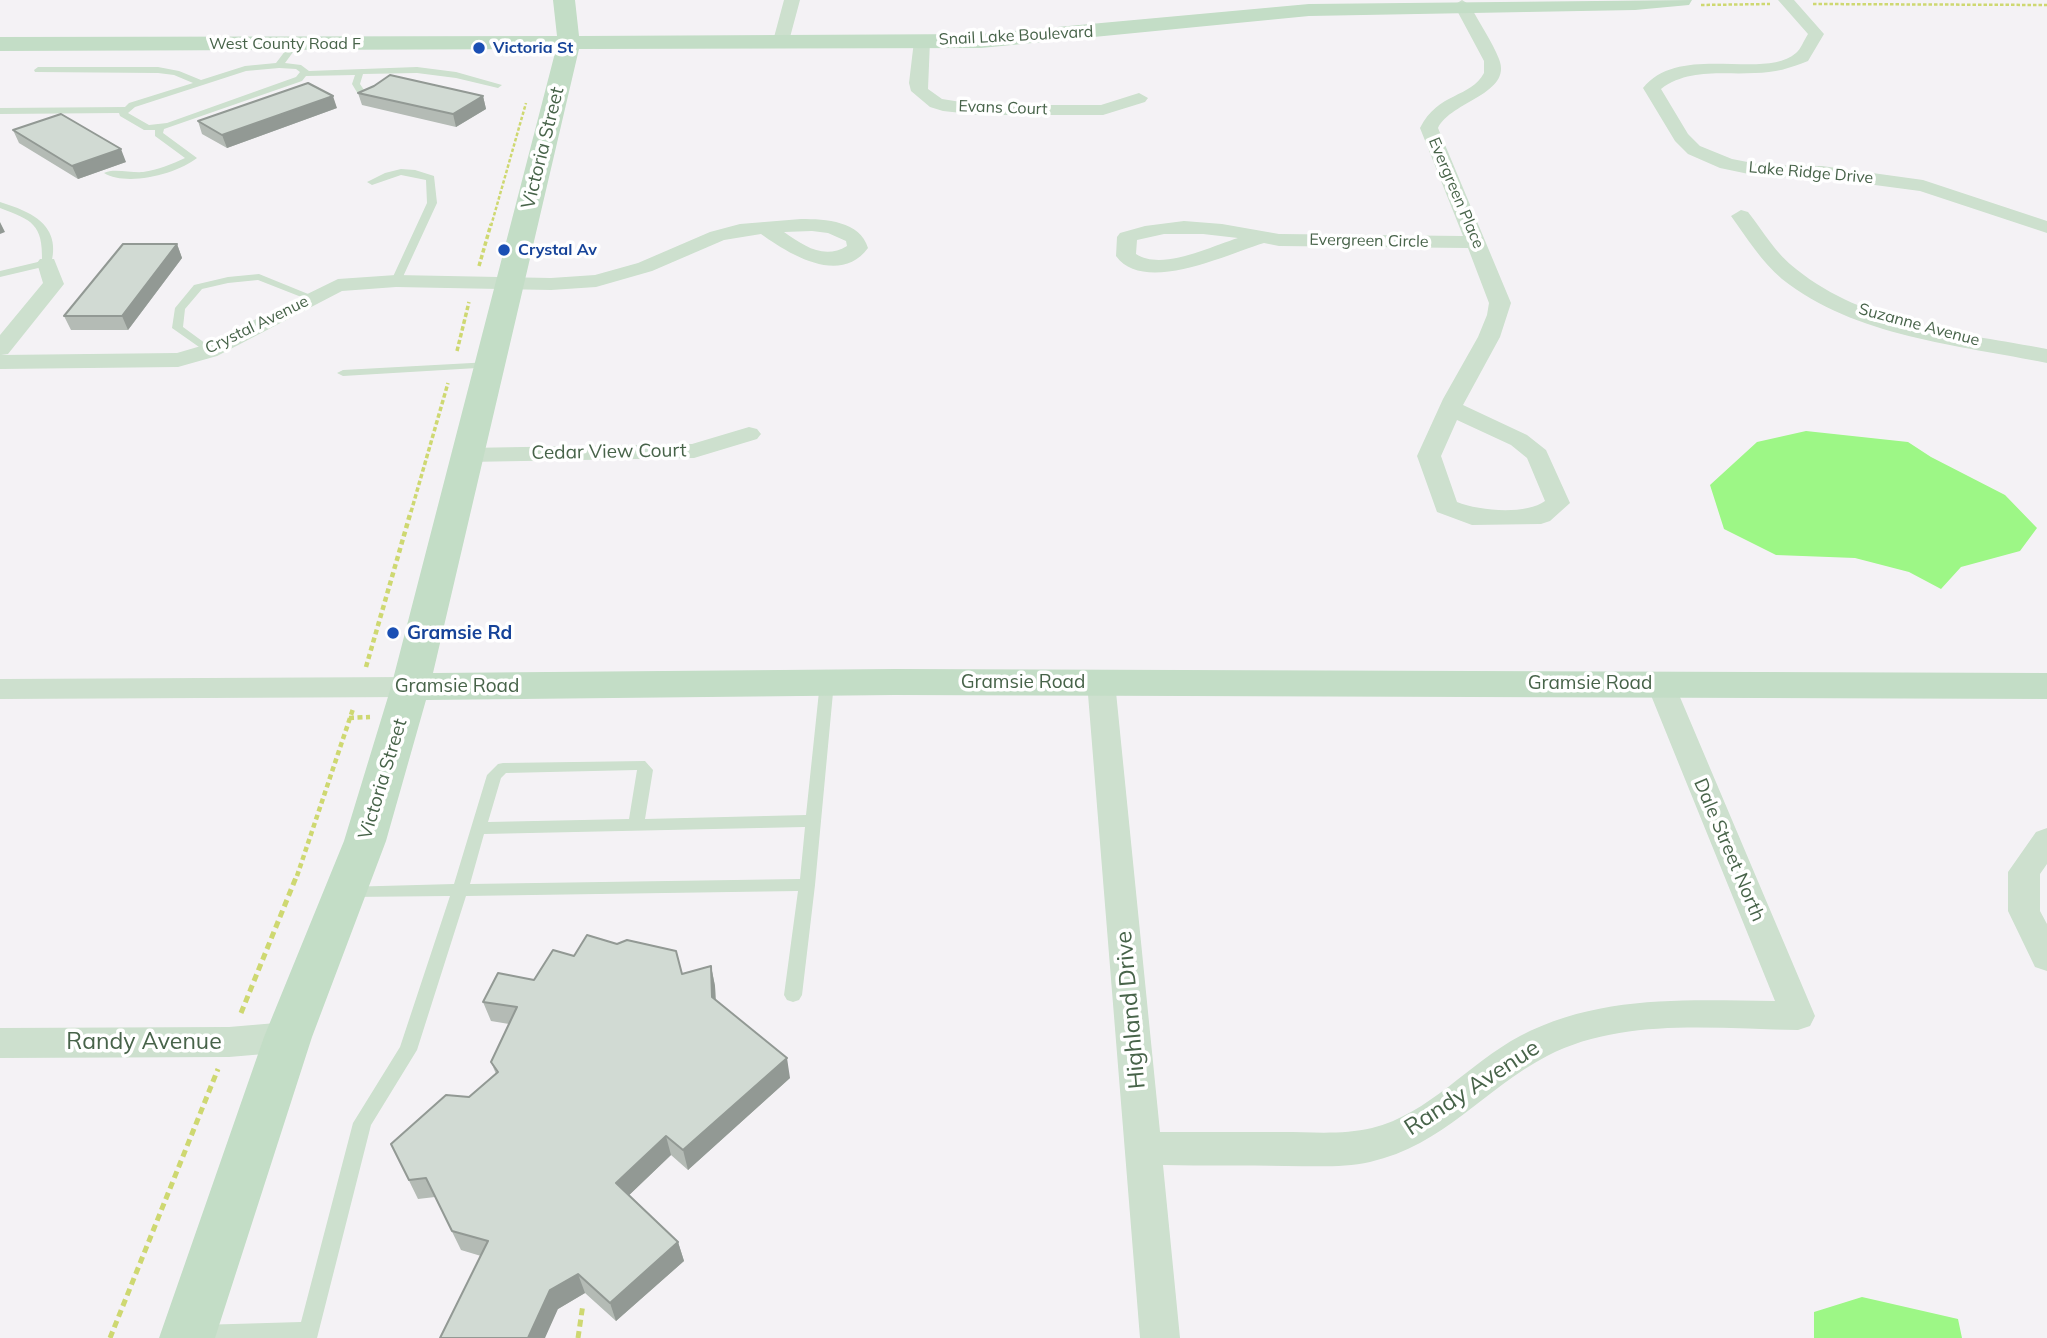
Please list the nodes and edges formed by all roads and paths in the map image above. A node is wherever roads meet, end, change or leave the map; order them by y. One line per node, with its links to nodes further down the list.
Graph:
1 (564, 0): 11 (street, Victoria Street)
2 (792, 0): 9 (street)
3 (1528, 0): 8 (street, Snail Lake Boulevard)
4 (1681, 0): 8 (street, Snail Lake Boulevard)
5 (1786, 0): 12 (street)
6 (1326, 4): 8 (street, Snail Lake Boulevard); 10 (street, Snail Lake Boulevard)
7 (1769, 4): 12 (street)
8 (1462, 5): 33 (street, Evergreen Place)
9 (781, 41): 10 (street, Snail Lake Boulevard); 11 (street, Snail Lake Boulevard)
10 (922, 41): 22 (street, Evans Court)
11 (569, 42): 14 (street, West County Road F); 37 (street, Victoria Street)
12 (1809, 43): 30 (street, Lake Ridge Drive)
13 (0, 44): 14 (street, West County Road F)
14 (295, 44): 15 (lane)
15 (279, 65): 18 (lane); 19 (lane)
16 (38, 70): 19 (lane)
17 (360, 72): 18 (lane); 20 (lane); 21 (lane)
18 (303, 74): 25 (lane)
19 (201, 83): 23 (lane)
20 (499, 85)
21 (376, 94)
22 (1139, 98)
23 (127, 110): 24 (lane); 25 (lane)
24 (0, 111)
25 (161, 126): 26 (lane)
26 (109, 173)
27 (372, 182): 36 (lane)
28 (0, 205): 34 (lane)
29 (1741, 216): 41 (street, Suzanne Avenue)
30 (2047, 227)
31 (765, 228): 37 (street, Crystal Avenue)
32 (1262, 237): 32 (street, Evergreen Circle); 33 (street, Evergreen Circle)
33 (1476, 242): 45 (street, Evergreen Place)
34 (47, 263): 35 (lane); 39 (street)
35 (0, 274)
36 (396, 281): 37 (street, Crystal Avenue); 38 (street, Crystal Avenue)
37 (511, 282): 43 (street, Victoria Street)
38 (313, 298): 40 (street, Crystal Avenue); 40 (lane)
39 (0, 349)
40 (209, 351): 42 (street, Crystal Avenue)
41 (2047, 356)
42 (0, 362)
43 (490, 365): 44 (lane); 47 (street, Victoria Street)
44 (343, 373)
45 (1451, 408): 45 (street, Evergreen Place)
46 (749, 434): 47 (street, Cedar View Court)
47 (467, 455): 51 (street, Victoria Street)
48 (827, 682): 49 (street, Gramsie Road); 51 (street, Gramsie Road); 54 (lane)
49 (1101, 682): 50 (street, Gramsie Road); 66 (street, Highland Drive)
50 (1660, 683): 52 (street, Gramsie Road); 63 (street, Dale Street North)
51 (410, 687): 53 (street, Gramsie Road); 60 (street, Victoria Street)
52 (2047, 687)
53 (0, 689)
54 (813, 821): 55 (lane); 58 (lane)
55 (636, 825): 56 (lane); 56 (lane)
56 (479, 828): 59 (lane)
57 (2047, 840): 61 (street)
58 (807, 885): 59 (lane); 62 (lane)
59 (460, 890): 60 (lane); 68 (lane)
60 (345, 891): 64 (street, Victoria Street)
61 (2047, 957)
62 (793, 995)
63 (1798, 1016): 66 (street, Randy Avenue)
64 (288, 1037): 65 (street, Randy Avenue); 68 (street, Victoria Street)
65 (0, 1043)
66 (1143, 1149): 70 (street, Highland Drive)
67 (583, 1304): 69 (path)
68 (187, 1337)
69 (578, 1338)
70 (1160, 1338)

